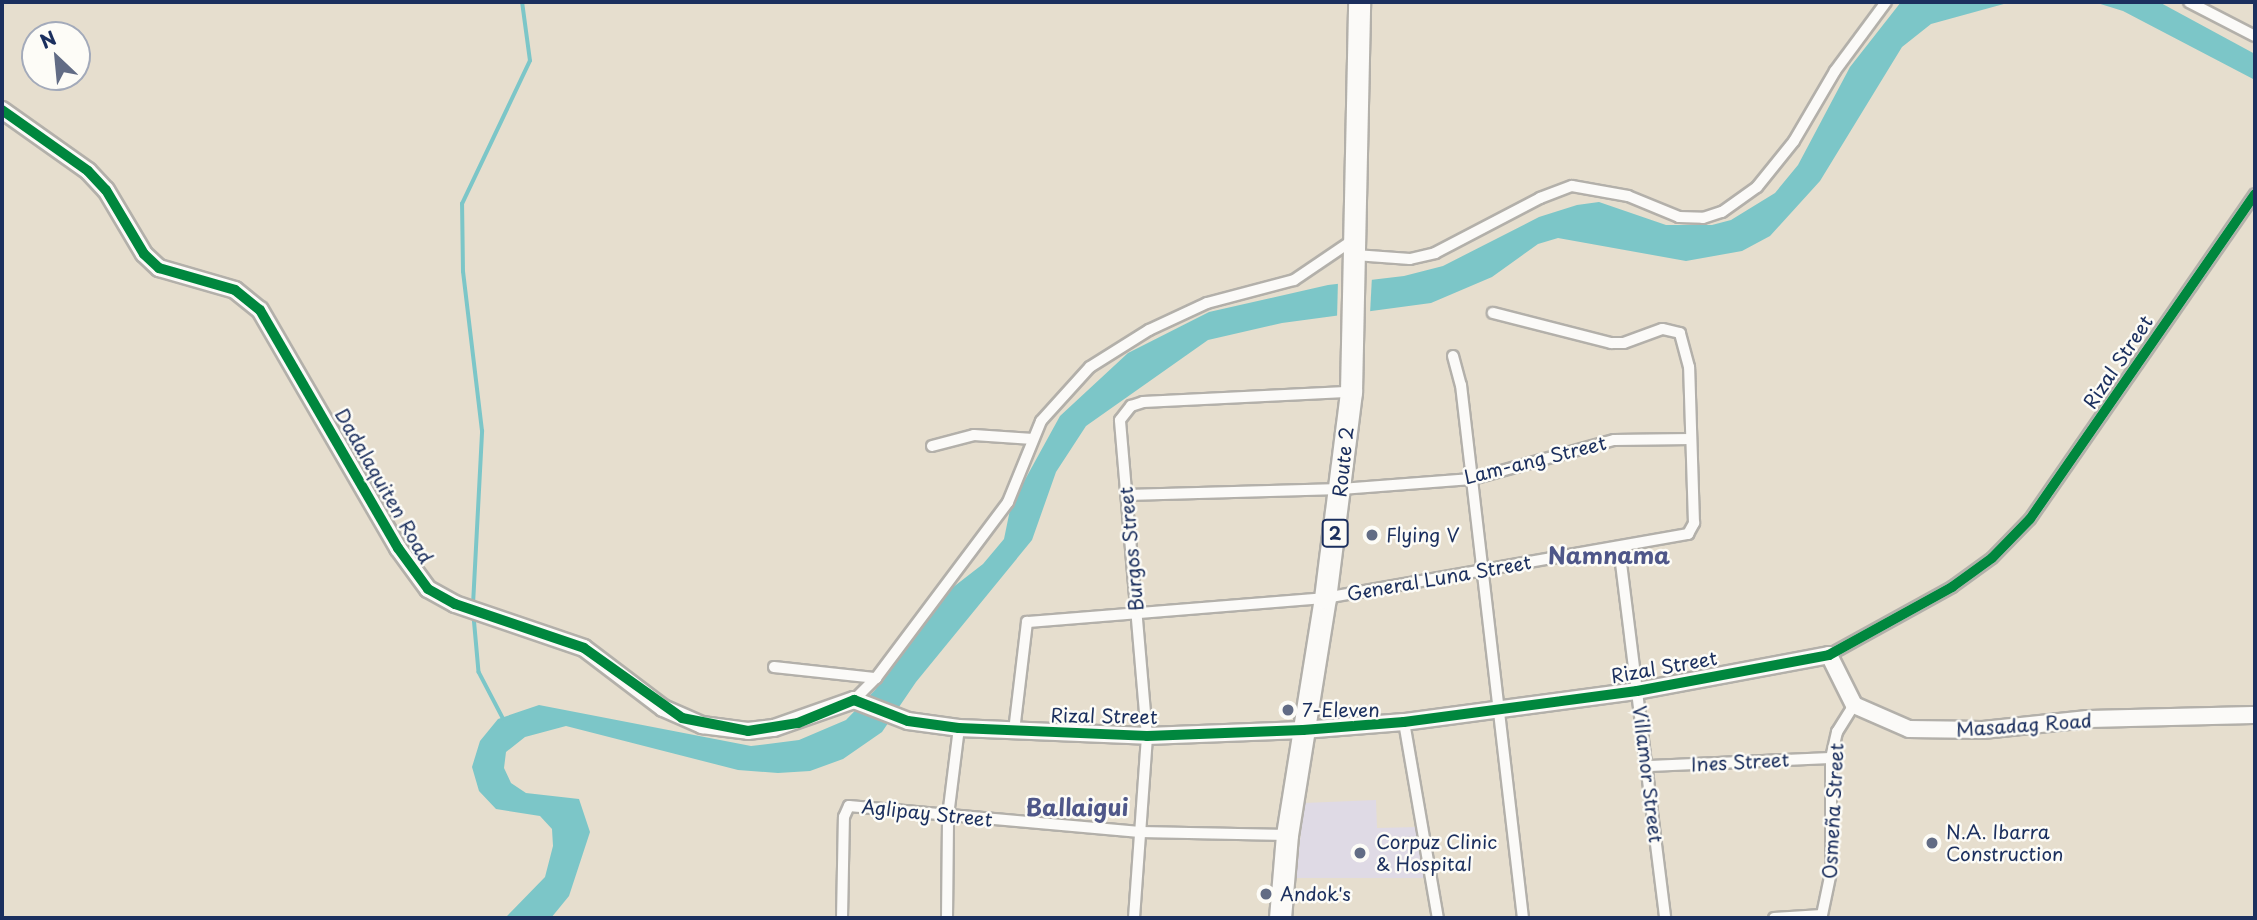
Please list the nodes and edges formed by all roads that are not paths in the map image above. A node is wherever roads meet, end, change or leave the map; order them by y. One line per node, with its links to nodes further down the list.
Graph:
1 (1359, 2): 7 (highway, Route 2 / 2)
2 (1886, 2): 7 (street)
3 (2189, 2): 4 (street)
4 (2255, 36)
5 (2, 110): 25 (street, Dadalaquiten Road)
6 (2255, 194): 21 (street, Rizal Street)
7 (1355, 252): 10 (highway, Route 2 / 2); 11 (street)
8 (1493, 313): 12 (street, General Luna Street)
9 (1453, 356): 14 (street)
10 (1351, 392): 15 (highway, Route 2 / 2); 16 (street, Burgos Street)
11 (1033, 439): 13 (street); 23 (street)
12 (1691, 439): 14 (street, Lam-ang Street); 17 (street, General Luna Street)
13 (932, 446)
14 (1472, 478): 15 (street, Lam-ang Street); 18 (street)
15 (1341, 489): 16 (street, Lam-ang Street); 19 (highway, Route 2 / 2)
16 (1127, 495): 20 (street, Burgos Street)
17 (1619, 547): 18 (street, General Luna Street); 24 (street, Villamor Street)
18 (1482, 569): 19 (street, General Luna Street); 27 (street)
19 (1325, 598): 20 (street, General Luna Street); 31 (highway, Route 2 / 2)
20 (1137, 615): 32 (street, General Luna Street); 33 (street, Burgos Street)
21 (1829, 655): 24 (street, Rizal Street); 26 (street)
22 (774, 667): 23 (street)
23 (877, 678): 25 (street)
24 (1637, 691): 27 (street, Rizal Street); 35 (street, Villamor Street)
25 (854, 700): 30 (street, Rizal Street)
26 (1854, 705): 28 (street, Masadag Road); 34 (street, Osmeña Street)
27 (1495, 710): 29 (street, Rizal Street); 45 (street)
28 (2255, 715)
29 (1404, 722): 31 (street, Rizal Street); 44 (street)
30 (959, 728): 32 (street, Rizal Street); 36 (street)
31 (1303, 730): 33 (street, Rizal Street); 38 (highway, Route 2 / 2)
32 (1014, 731): 33 (street, Rizal Street)
33 (1147, 736): 37 (street, Burgos Street)
34 (1831, 758): 35 (street, Ines Street); 39 (street, Osmeña Street)
35 (1649, 766): 46 (street, Villamor Street)
36 (948, 816): 37 (street, Aglipay Street); 40 (street, Aglipay Street); 41 (street)
37 (1140, 832): 38 (street, Aglipay Street); 42 (street, Burgos Street)
38 (1287, 835): 43 (highway, Route 2 / 2)
39 (1822, 917): 47 (street, Osmeña Street)
40 (842, 918)
41 (947, 918)
42 (1133, 918)
43 (1280, 918)
44 (1438, 918)
45 (1522, 918)
46 (1665, 918)
47 (1774, 918)

